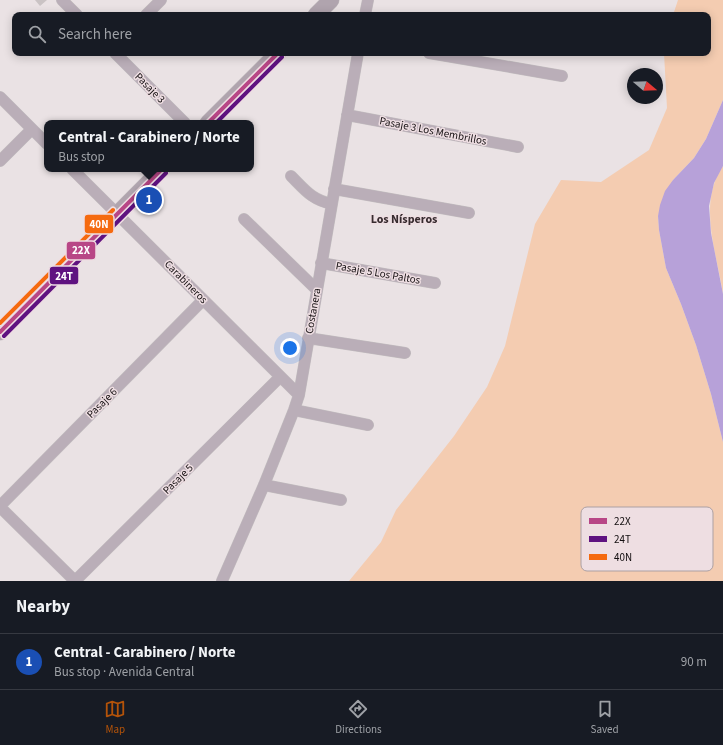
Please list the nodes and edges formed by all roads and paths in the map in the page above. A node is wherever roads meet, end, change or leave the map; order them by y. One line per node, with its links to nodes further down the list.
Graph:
1 (62, 0): 5 (street)
2 (161, 0): 6 (street)
3 (331, 0): 7 (street)
4 (368, 0): 8 (street)
5 (74, 12)
6 (149, 12)
7 (319, 12)
8 (366, 12)
9 (118, 56): 16 (street, Pasaje 3)
10 (275, 56): 17 (street)
11 (357, 56): 15 (street, Costanera)
12 (446, 56): 13 (street)
13 (562, 76)
14 (0, 97): 18 (street)
15 (347, 115): 20 (street, Pasaje 3 Los Membrillos); 25 (street, Costanera)
16 (182, 120)
17 (211, 120)
18 (32, 129): 19 (street); 21 (street)
19 (44, 141)
20 (518, 147)
21 (0, 161)
22 (75, 172): 28 (street, Carabineros)
23 (159, 172): 28 (street)
24 (291, 176): 26 (street)
25 (334, 189): 26 (street, Costanera); 27 (street)
26 (332, 204): 30 (street, Costanera)
27 (469, 212)
28 (117, 214): 33 (street, Carabineros); 34 (street)
29 (244, 219): 32 (street)
30 (321, 263): 31 (street, Pasaje 5 Los Paltos); 32 (street, Costanera)
31 (435, 283)
32 (317, 290): 35 (street, Costanera)
33 (203, 300): 37 (street, Carabineros); 43 (street, Pasaje 6)
34 (0, 332)
35 (308, 338): 36 (street); 38 (street, Costanera)
36 (405, 354)
37 (280, 377): 38 (street, Carabineros); 44 (street, Pasaje 5)
38 (299, 395): 39 (street, Costanera)
39 (294, 410): 40 (street); 41 (street, Costanera)
40 (368, 425)
41 (264, 485): 42 (street); 45 (street, Costanera)
42 (341, 500)
43 (0, 506): 44 (street)
44 (75, 581)
45 (222, 581)

